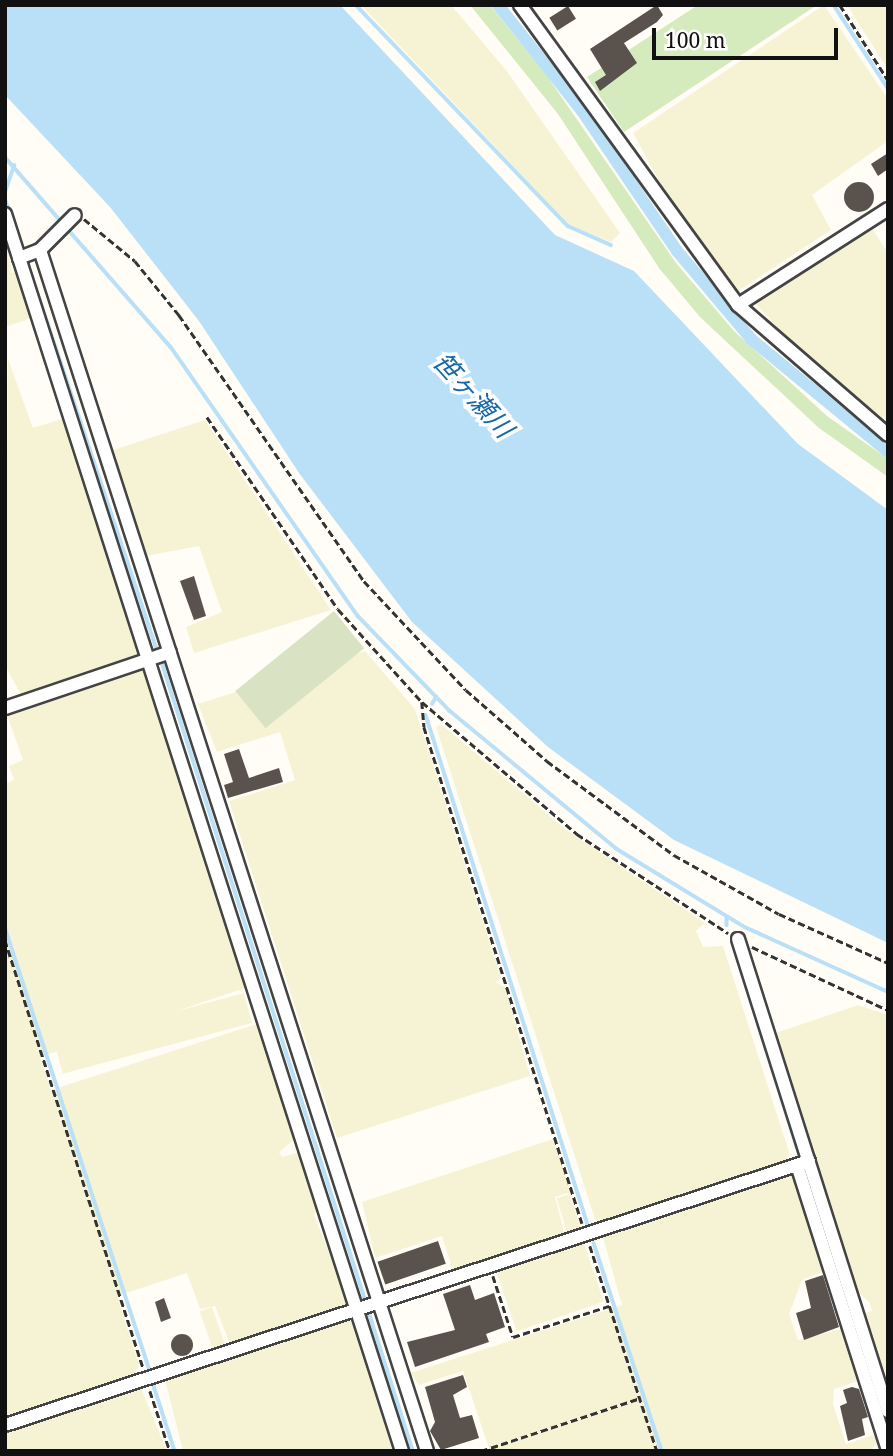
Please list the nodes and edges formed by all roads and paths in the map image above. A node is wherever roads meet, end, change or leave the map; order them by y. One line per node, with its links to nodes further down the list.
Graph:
1 (520, 5): 8 (street)
2 (840, 5): 3 (path)
3 (888, 80)
4 (888, 209): 8 (street)
5 (5, 214): 7 (street)
6 (74, 216): 7 (street); 16 (path)
7 (28, 255): 11 (street); 11 (street)
8 (738, 305): 10 (street)
9 (207, 417): 12 (path)
10 (888, 435)
11 (160, 656): 13 (street); 22 (street); 22 (street)
12 (422, 702): 14 (path); 19 (path)
13 (5, 708)
14 (738, 939): 17 (path); 18 (street)
15 (5, 940): 24 (path)
16 (888, 963)
17 (888, 1010)
18 (802, 1163): 19 (street); 21 (street)
19 (586, 1234): 20 (street); 23 (path)
20 (490, 1266): 22 (street); 23 (path)
21 (846, 1302): 26 (street); 33 (street)
22 (368, 1306): 24 (street); 29 (street); 30 (street)
23 (610, 1306): 25 (path)
24 (146, 1379): 27 (street); 28 (path)
25 (640, 1398): 31 (path); 32 (path)
26 (888, 1411)
27 (5, 1424)
28 (170, 1451)
29 (402, 1451)
30 (426, 1451)
31 (481, 1451)
32 (657, 1451)
33 (888, 1451)

